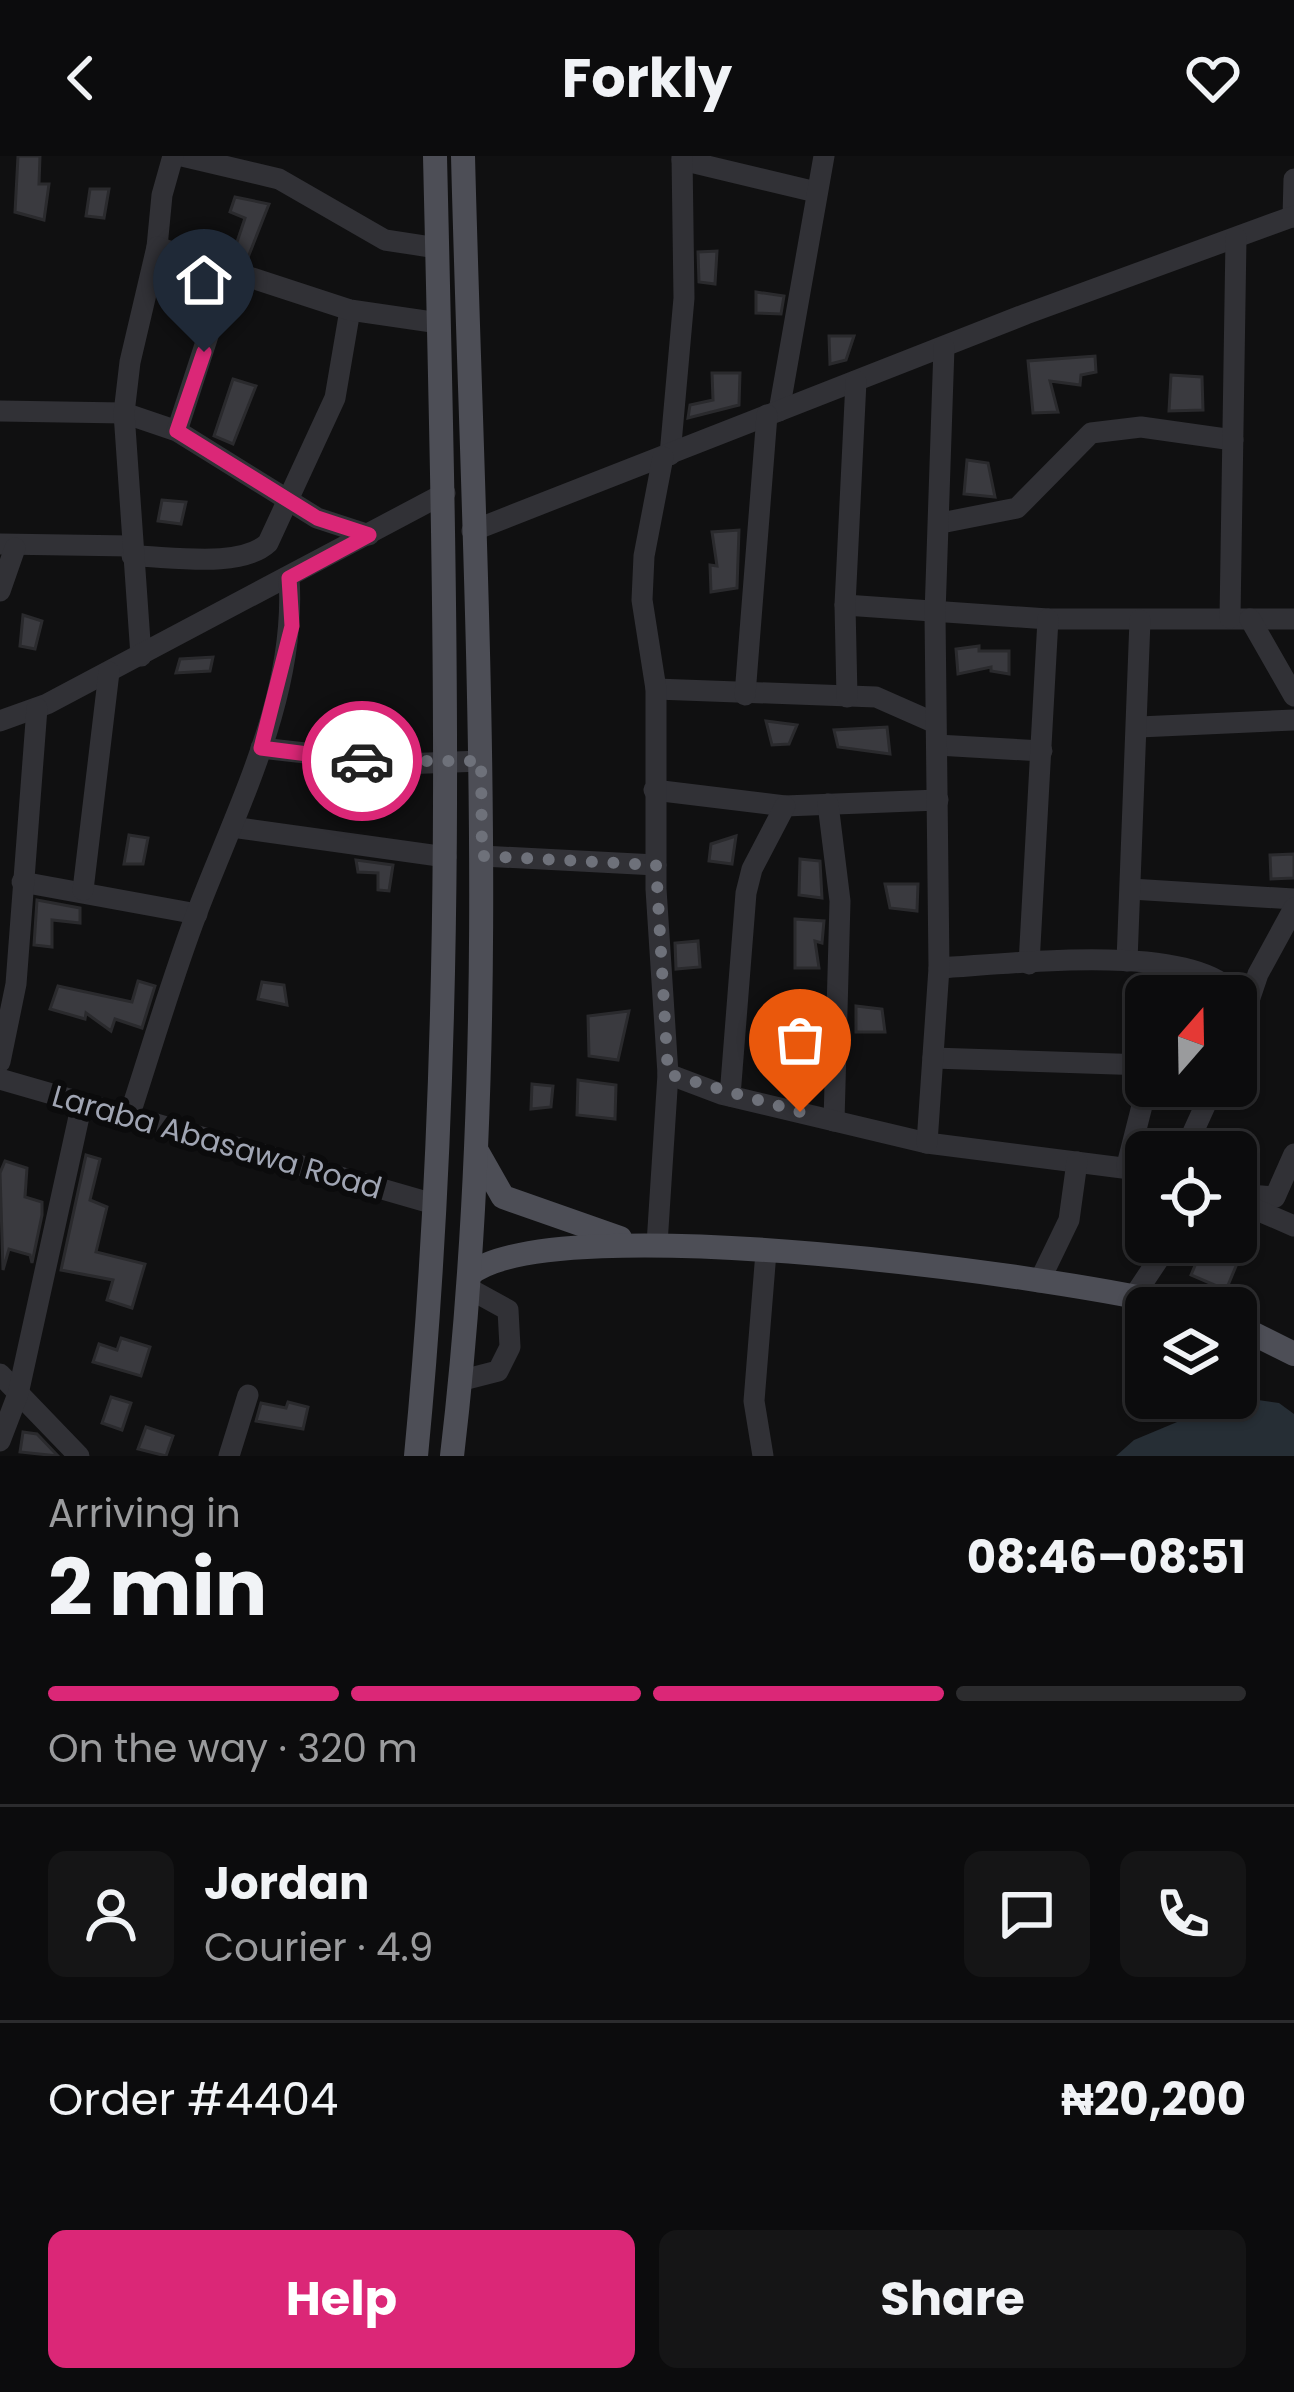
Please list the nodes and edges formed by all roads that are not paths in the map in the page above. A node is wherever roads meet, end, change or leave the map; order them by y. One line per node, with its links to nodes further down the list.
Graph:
1 (173, 156): 11 (street)
2 (182, 156): 12 (street)
3 (435, 156): 12 (main road)
4 (463, 156): 27 (main road)
5 (824, 156): 8 (street)
6 (682, 158): 8 (street); 23 (street)
7 (1294, 179): 9 (street)
8 (816, 192): 20 (street)
9 (1293, 217): 10 (street)
10 (1236, 238): 16 (street); 22 (street)
11 (157, 247): 13 (street); 19 (street)
12 (437, 248): 15 (main road)
13 (230, 268): 14 (street); 21 (street)
14 (350, 310): 15 (street); 25 (street)
15 (439, 323): 24 (main road)
16 (944, 347): 17 (street); 26 (street)
17 (856, 381): 20 (street); 33 (street)
18 (0, 411): 19 (street)
19 (124, 412): 21 (street); 30 (street)
20 (773, 413): 23 (street); 43 (street)
21 (177, 431): 25 (street)
22 (1233, 440): 26 (street); 35 (street)
23 (666, 456): 27 (street); 41 (street)
24 (445, 493): 28 (street); 53 (main road)
25 (286, 500): 28 (street); 30 (street)
26 (941, 523): 34 (street)
27 (472, 531): 52 (main road)
28 (369, 535): 31 (street)
29 (7, 546): 30 (street); 32 (street)
30 (132, 551): 39 (street)
31 (289, 578): 39 (street); 50 (street)
32 (0, 591)
33 (845, 605): 34 (street); 44 (street)
34 (935, 614): 36 (street); 49 (street)
35 (1240, 618): 37 (street); 38 (street); 42 (street)
36 (1048, 620): 37 (street); 51 (street)
37 (1140, 620): 48 (street)
38 (1294, 620)
39 (141, 656): 40 (street)
40 (110, 672): 45 (street); 64 (street)
41 (656, 689): 43 (street); 54 (street)
42 (1293, 691)
43 (745, 694): 44 (street)
44 (847, 697): 49 (street)
45 (37, 708): 47 (street); 62 (street)
46 (1294, 720): 48 (street)
47 (0, 721)
48 (1139, 727): 63 (street)
49 (936, 734): 51 (street); 55 (street)
50 (261, 748): 53 (street); 58 (street)
51 (1042, 752): 69 (street)
52 (481, 761): 53 (street); 59 (main road)
53 (446, 762): 60 (main road)
54 (654, 790): 57 (street); 61 (street)
55 (938, 800): 56 (street); 70 (street)
56 (828, 804): 57 (street); 81 (street)
57 (785, 806): 78 (street)
58 (232, 827): 60 (street); 67 (street)
59 (482, 856): 61 (street); 82 (main road)
60 (446, 857): 88 (main road)
61 (656, 865): 76 (street)
62 (22, 882): 64 (street); 74 (street)
63 (1130, 889): 65 (street); 68 (street)
64 (83, 890): 67 (street)
65 (1294, 898)
66 (1294, 908): 72 (street)
67 (196, 914): 80 (street)
68 (1127, 961): 69 (street); 71 (street)
69 (1029, 964): 70 (street)
70 (939, 968): 73 (street)
71 (1202, 975)
72 (1257, 977)
73 (933, 1058): 75 (street); 83 (street)
74 (0, 1062)
75 (1125, 1064)
76 (668, 1074): 78 (street); 91 (street)
77 (0, 1079): 79 (street, Laraba Abasawa Road)
78 (730, 1096): 81 (street)
79 (82, 1103): 80 (street, Laraba Abasawa Road); 100 (street)
80 (129, 1117): 88 (street, Laraba Abasawa Road)
81 (834, 1120): 83 (street)
82 (473, 1137): 91 (main road); 93 (main road)
83 (927, 1143): 85 (street)
84 (1294, 1154): 87 (street)
85 (1077, 1162): 86 (street); 94 (street)
86 (1125, 1167)
87 (1257, 1197)
88 (434, 1204): 105 (main road)
89 (1257, 1208): 90 (street)
90 (1294, 1226)
91 (645, 1243): 92 (main road); 93 (main road)
92 (766, 1252): 94 (main road); 107 (street)
93 (469, 1281): 99 (main road); 99 (street)
94 (1039, 1282): 95 (main road)
95 (1125, 1295)
96 (1257, 1336): 97 (main road)
97 (1294, 1354)
98 (0, 1374): 100 (street)
99 (459, 1382): 106 (main road)
100 (18, 1394): 102 (street); 103 (street)
101 (248, 1395): 104 (street)
102 (0, 1441)
103 (79, 1456)
104 (229, 1456)
105 (416, 1456)
106 (452, 1456)
107 (763, 1456)

